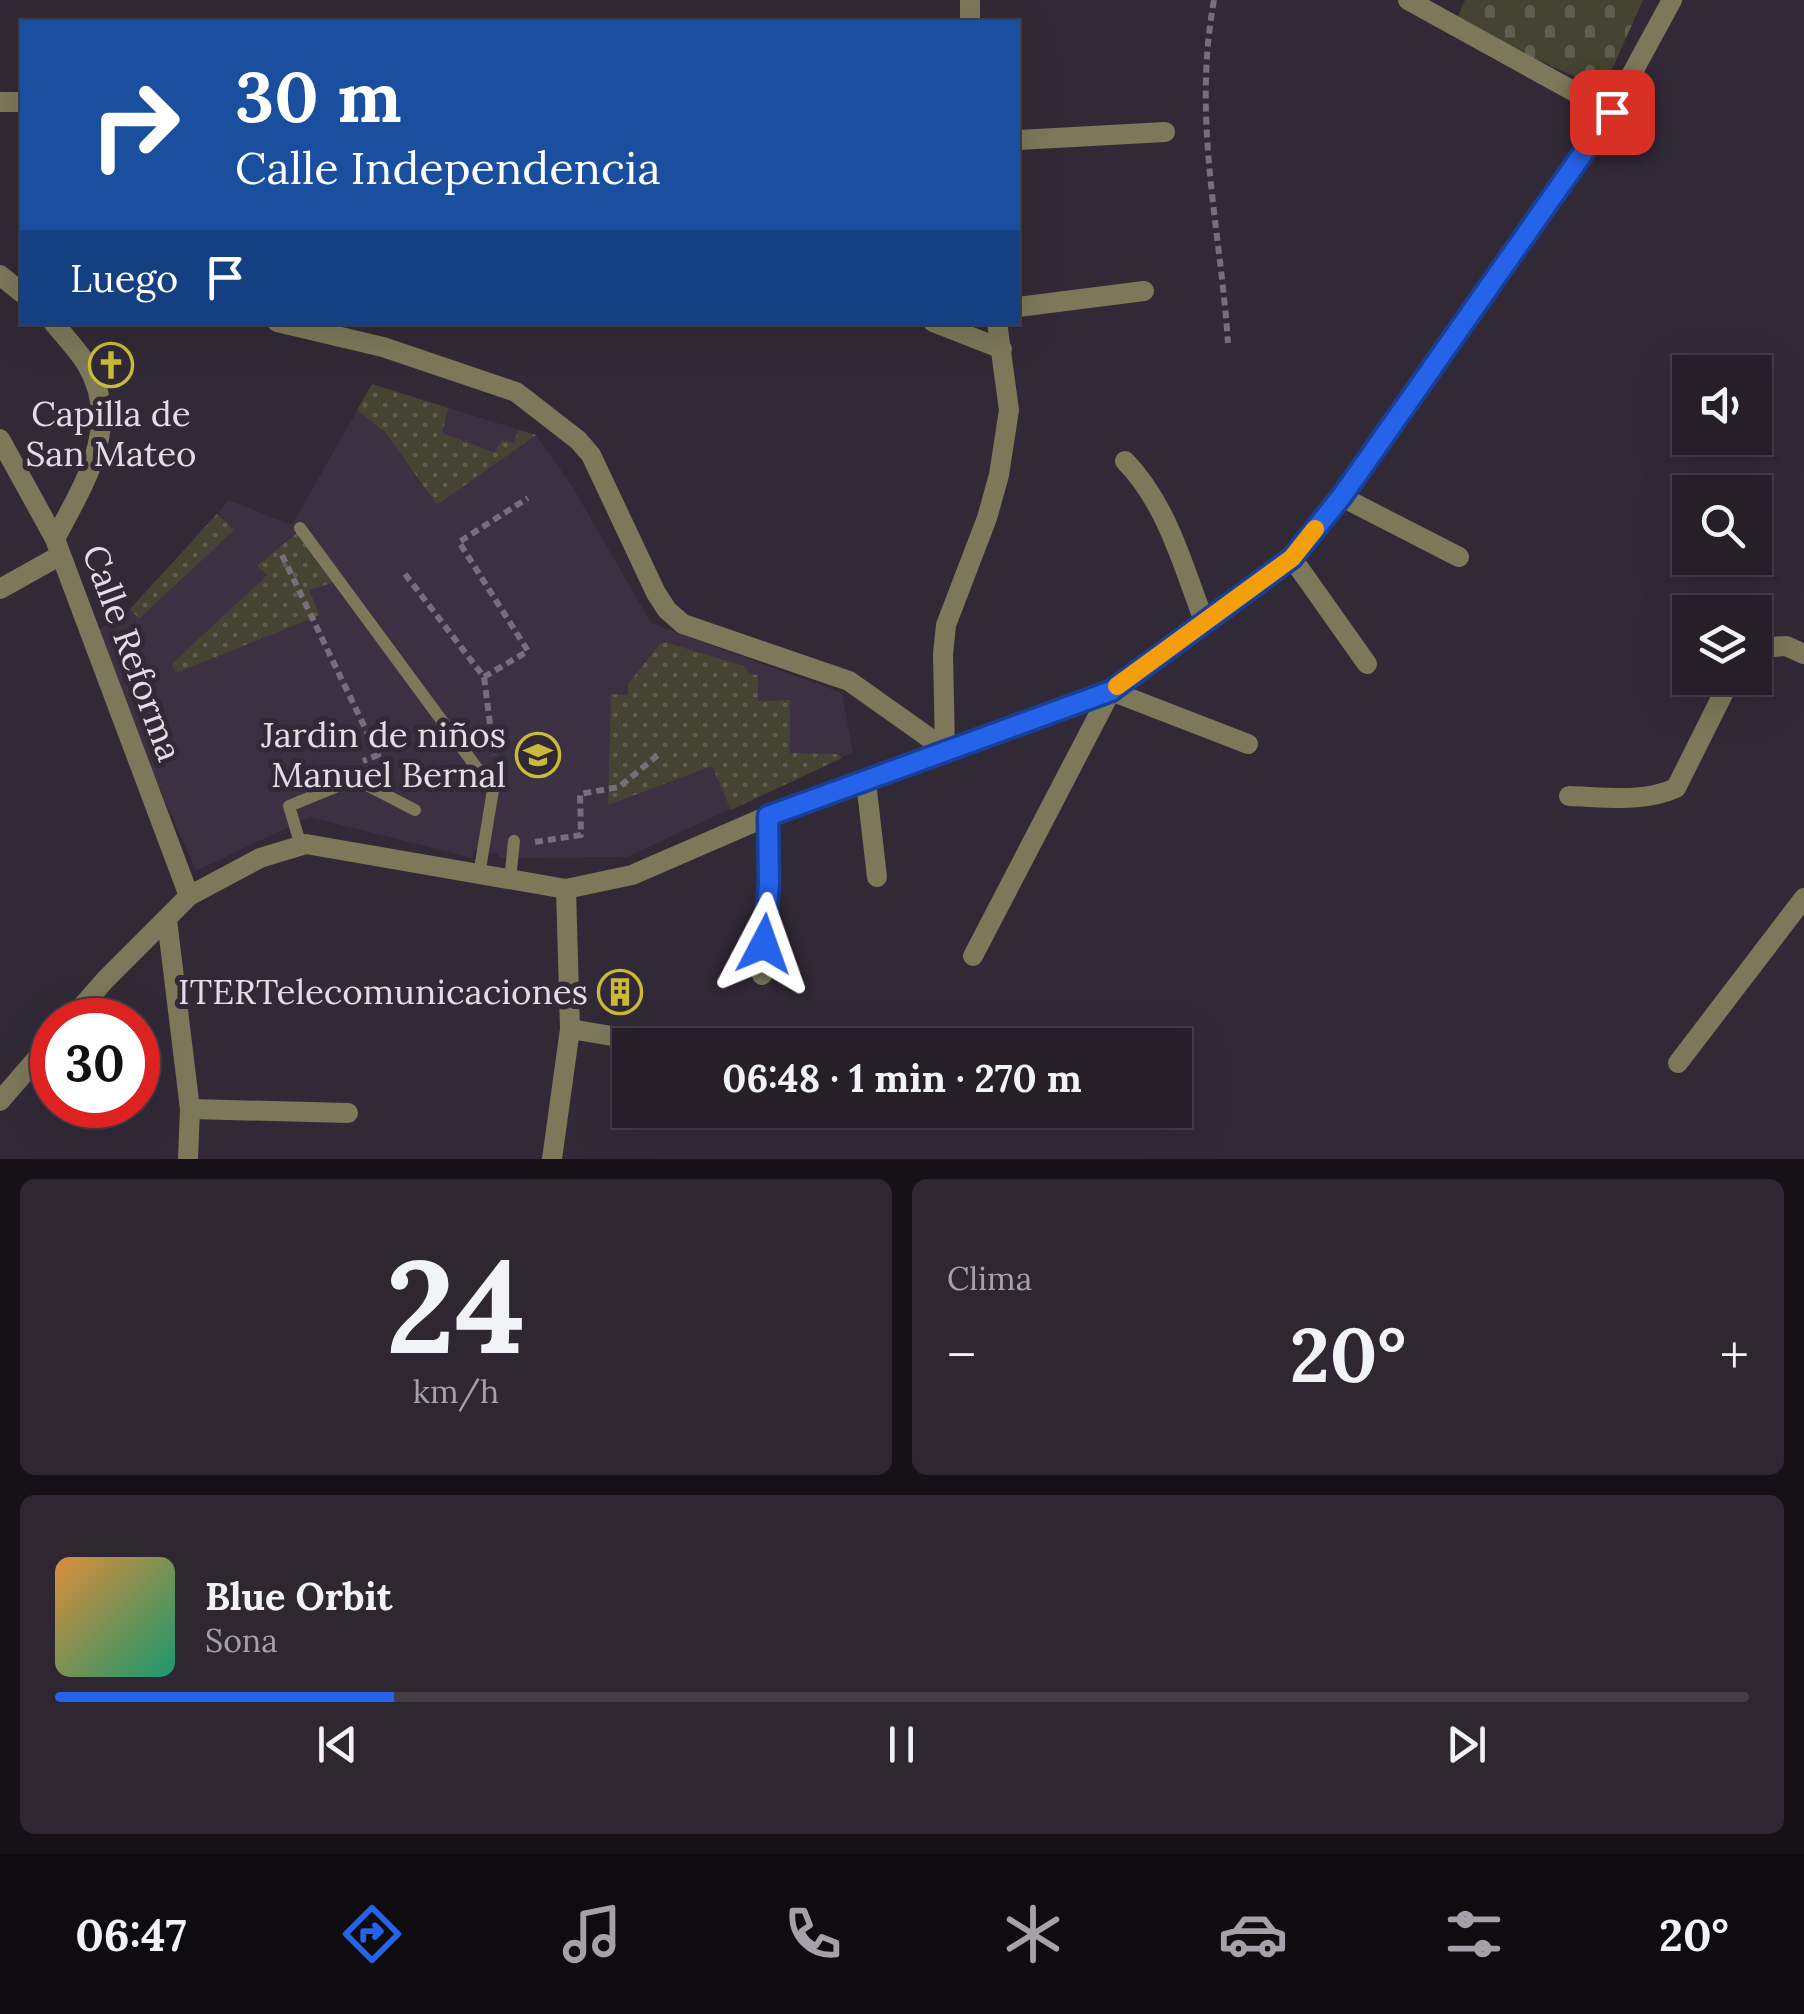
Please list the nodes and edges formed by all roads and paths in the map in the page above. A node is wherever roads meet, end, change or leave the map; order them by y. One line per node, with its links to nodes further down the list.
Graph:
1 (1214, 0): 15 (path)
2 (1408, 0): 4 (street)
3 (1672, 0): 4 (street)
4 (1612, 112): 19 (street)
5 (1165, 132): 6 (street)
6 (1020, 140)
7 (0, 276): 8 (street)
8 (20, 291)
9 (1144, 291): 10 (street)
10 (1020, 307)
11 (55, 325): 22 (street)
12 (290, 325): 37 (street)
13 (941, 325): 16 (street)
14 (998, 325): 16 (street)
15 (1228, 343)
16 (1002, 349): 37 (street)
17 (0, 439): 22 (street, Calle Reforma)
18 (1125, 461): 28 (street)
19 (1342, 496): 24 (street); 25 (street)
20 (528, 498): 32 (path)
21 (300, 528): 46 (lane)
22 (57, 548): 27 (street); 50 (street, Calle Reforma)
23 (282, 555): 39 (path)
24 (1459, 557)
25 (1292, 558): 28 (street); 31 (street)
26 (405, 574): 32 (path)
27 (0, 589)
28 (1204, 621): 33 (street)
29 (1772, 647): 30 (street)
30 (1804, 654)
31 (1367, 664)
32 (484, 677): 35 (path)
33 (1111, 691): 36 (street); 37 (street); 53 (street)
34 (1722, 695): 41 (street)
35 (491, 728)
36 (1248, 744)
37 (945, 749): 40 (street)
38 (658, 755): 48 (path)
39 (360, 762)
40 (866, 782): 43 (street); 47 (street)
41 (1570, 796)
42 (415, 810): 45 (lane)
43 (768, 816): 49 (street); 54 (street)
44 (514, 841): 48 (lane)
45 (300, 846): 46 (street); 50 (street)
46 (479, 874): 48 (street)
47 (878, 877)
48 (518, 882): 49 (street)
49 (566, 889): 56 (street)
50 (189, 896): 52 (street)
51 (1804, 898): 58 (street)
52 (167, 920): 55 (street); 61 (street)
53 (973, 956)
54 (762, 975)
55 (89, 998)
56 (570, 1028): 57 (street); 64 (street)
57 (612, 1035)
58 (1678, 1064)
59 (30, 1067): 60 (street)
60 (0, 1102)
61 (190, 1109): 62 (street); 63 (street)
62 (348, 1113)
63 (188, 1159)
64 (552, 1159)

